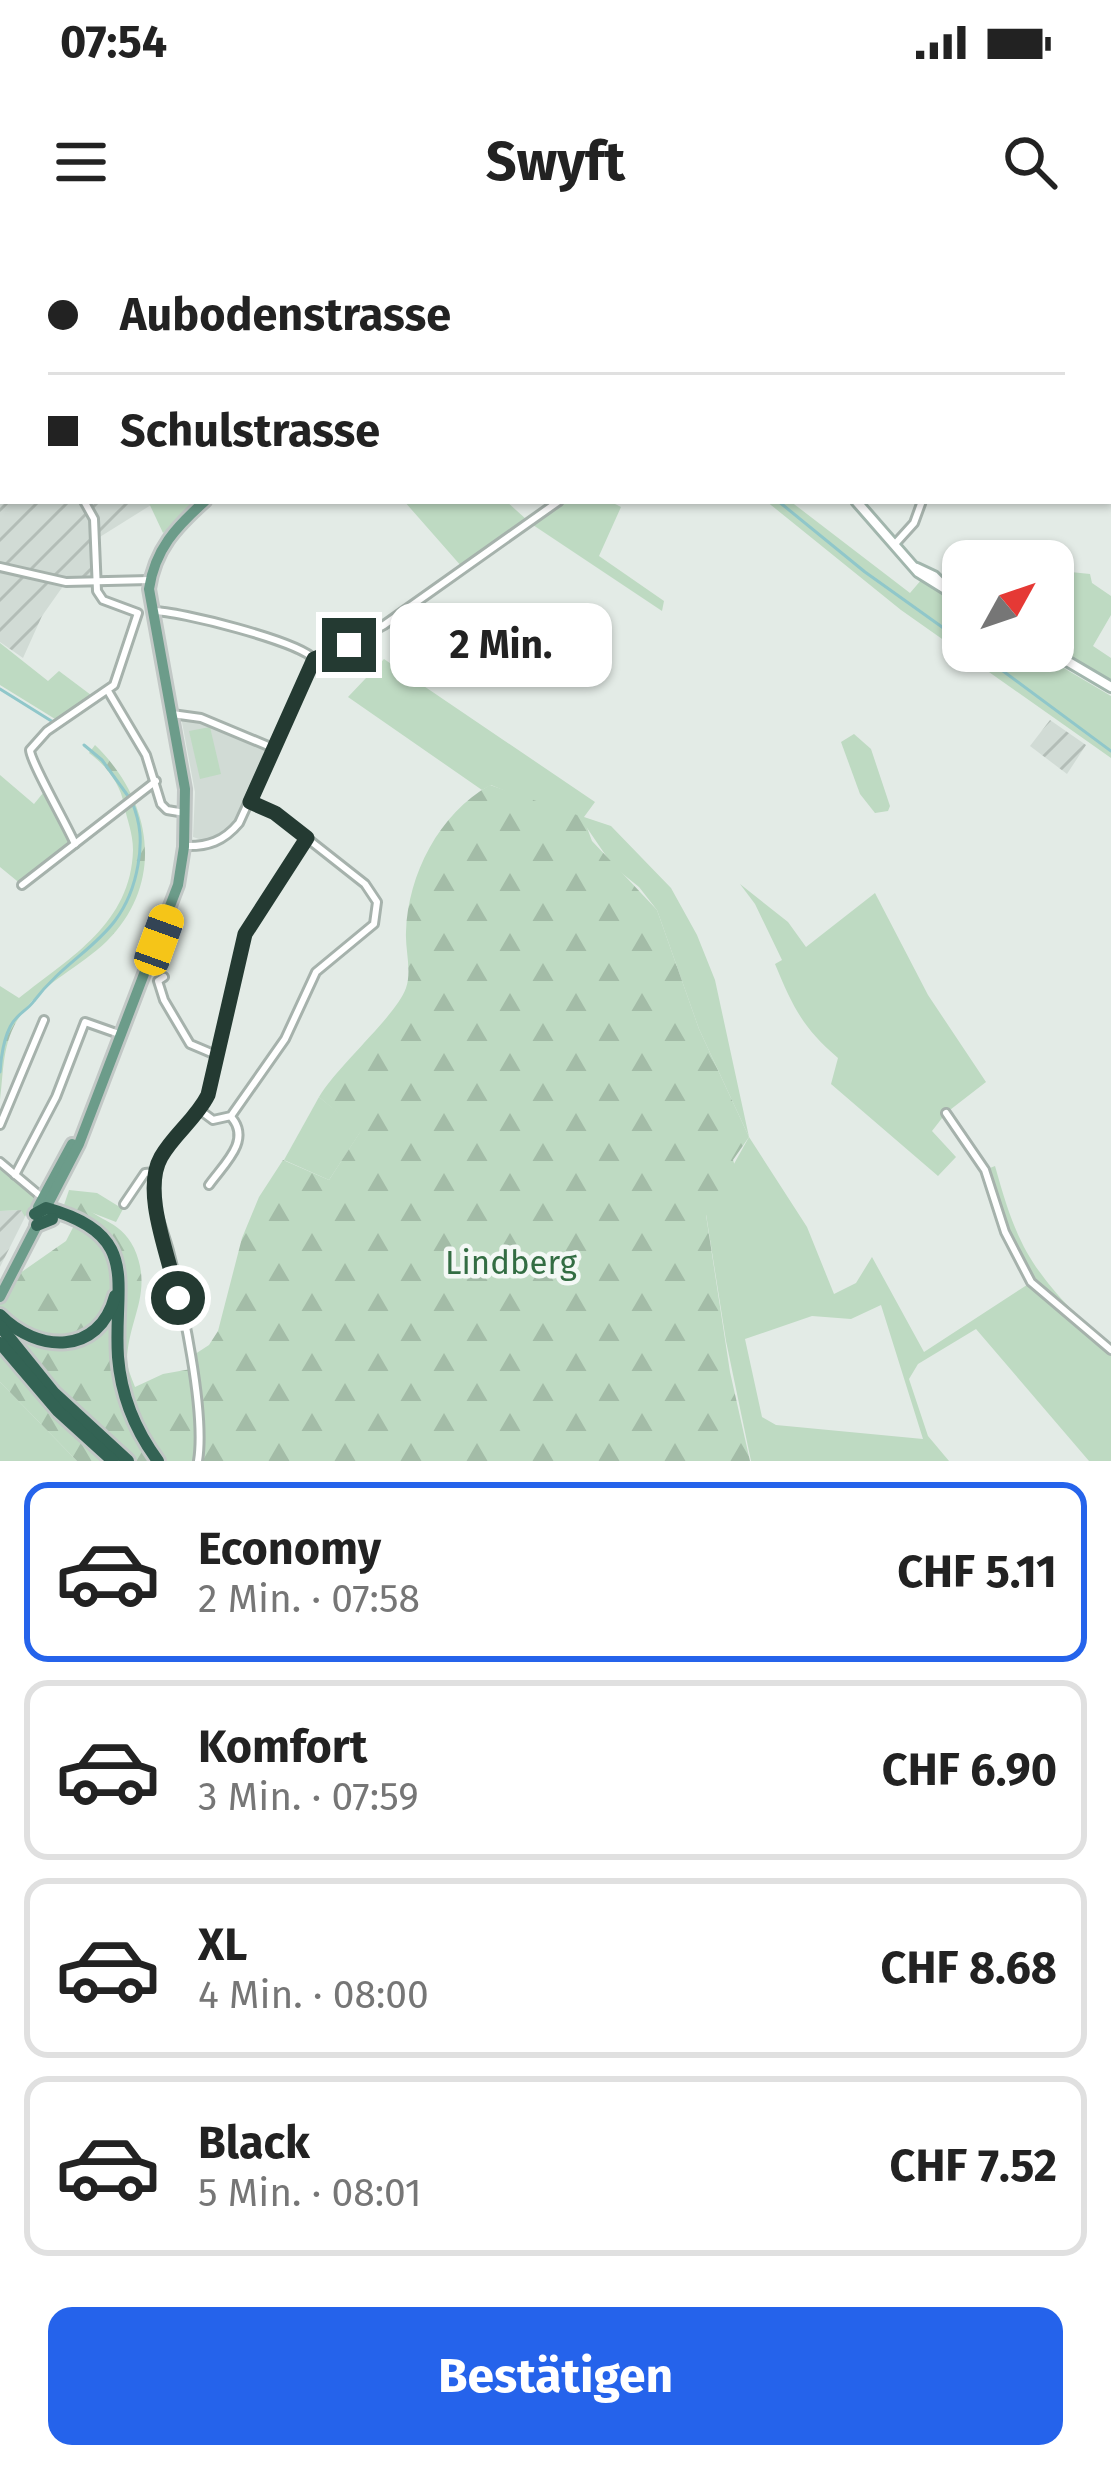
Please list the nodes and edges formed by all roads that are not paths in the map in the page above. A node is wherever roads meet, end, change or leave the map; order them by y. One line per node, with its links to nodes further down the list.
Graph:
1 (86, 504): 9 (street)
2 (202, 504): 8 (main road)
3 (555, 504): 12 (street)
4 (858, 504): 6 (main road)
5 (921, 504): 6 (street)
6 (892, 547): 10 (main road)
7 (0, 567): 9 (street)
8 (150, 580): 9 (street); 11 (main road)
9 (94, 583): 15 (street)
10 (942, 587)
11 (150, 611): 12 (street); 16 (main road)
12 (314, 659): 17 (street)
13 (1074, 665): 14 (main road)
14 (1111, 687)
15 (107, 691): 18 (street); 22 (street)
16 (172, 714): 17 (street); 20 (main road)
17 (273, 748): 19 (street)
18 (156, 781): 20 (street); 22 (street)
19 (250, 802): 21 (street); 23 (street)
20 (185, 813): 23 (main road)
21 (307, 838): 28 (street); 31 (street)
22 (75, 844): 24 (street)
23 (184, 846): 27 (main road)
24 (22, 885)
25 (164, 977): 28 (street)
26 (44, 1020): 32 (street)
27 (123, 1035): 35 (street); 38 (main road)
28 (216, 1055): 29 (street)
29 (200, 1110): 31 (street); 34 (street)
30 (946, 1113): 43 (street)
31 (231, 1116): 36 (street)
32 (0, 1125)
33 (0, 1162): 35 (street)
34 (155, 1172): 37 (street); 47 (street)
35 (16, 1175): 38 (street)
36 (209, 1185)
37 (124, 1204)
38 (44, 1209): 39 (main road); 40 (main road); 42 (highway); 46 (highway)
39 (0, 1283)
40 (0, 1298)
41 (0, 1315): 42 (highway)
42 (6, 1337): 44 (highway); 45 (highway)
43 (1111, 1350)
44 (113, 1461)
45 (128, 1461)
46 (158, 1461)
47 (198, 1461)

